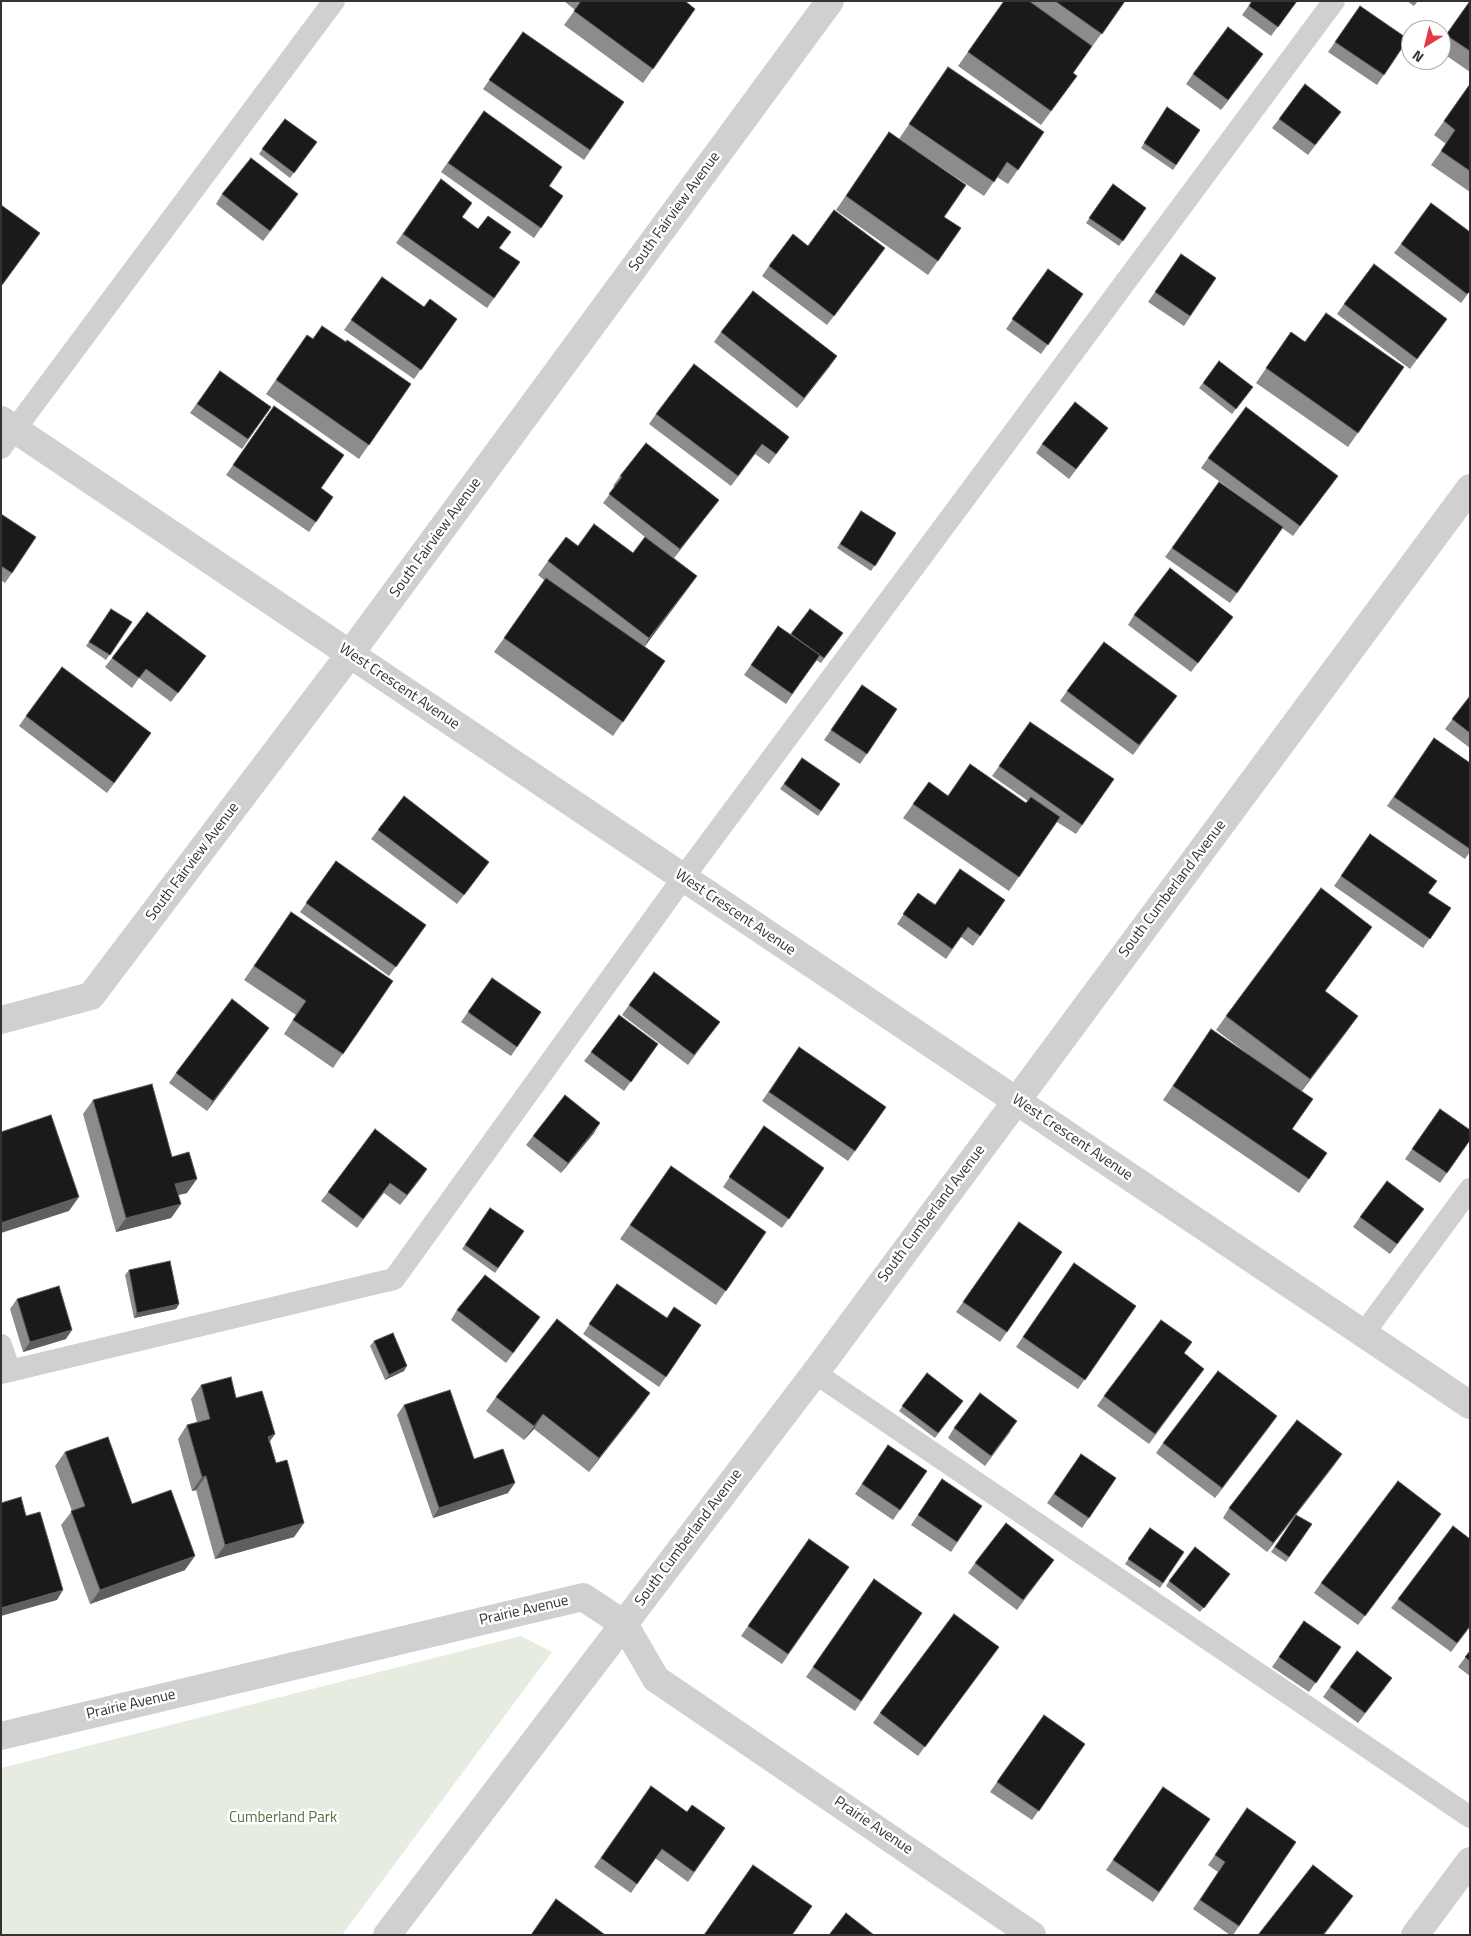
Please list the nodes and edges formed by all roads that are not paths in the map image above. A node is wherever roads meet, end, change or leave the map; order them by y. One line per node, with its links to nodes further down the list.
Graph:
1 (334, 1): 4 (lane)
2 (830, 1): 6 (street, South Fairview Avenue)
3 (1334, 1): 7 (lane)
4 (6, 432): 6 (street, West Crescent Avenue)
5 (1470, 488): 9 (street, South Cumberland Avenue)
6 (350, 654): 7 (street, West Crescent Avenue); 8 (street, South Fairview Avenue)
7 (683, 878): 9 (street, West Crescent Avenue); 13 (lane)
8 (1, 1020)
9 (1016, 1100): 11 (street, West Crescent Avenue); 14 (street, South Cumberland Avenue)
10 (1470, 1189): 11 (lane)
11 (1364, 1333): 15 (street, West Crescent Avenue)
12 (1, 1345): 13 (lane)
13 (5, 1372)
14 (815, 1373): 16 (street, South Cumberland Avenue); 18 (lane)
15 (1470, 1405)
16 (624, 1624): 17 (street, Prairie Avenue); 20 (street, South Cumberland Avenue); 21 (street, Prairie Avenue)
17 (1, 1736)
18 (1470, 1818)
19 (1470, 1861): 22 (street)
20 (393, 1933)
21 (1032, 1935)
22 (1416, 1935)

